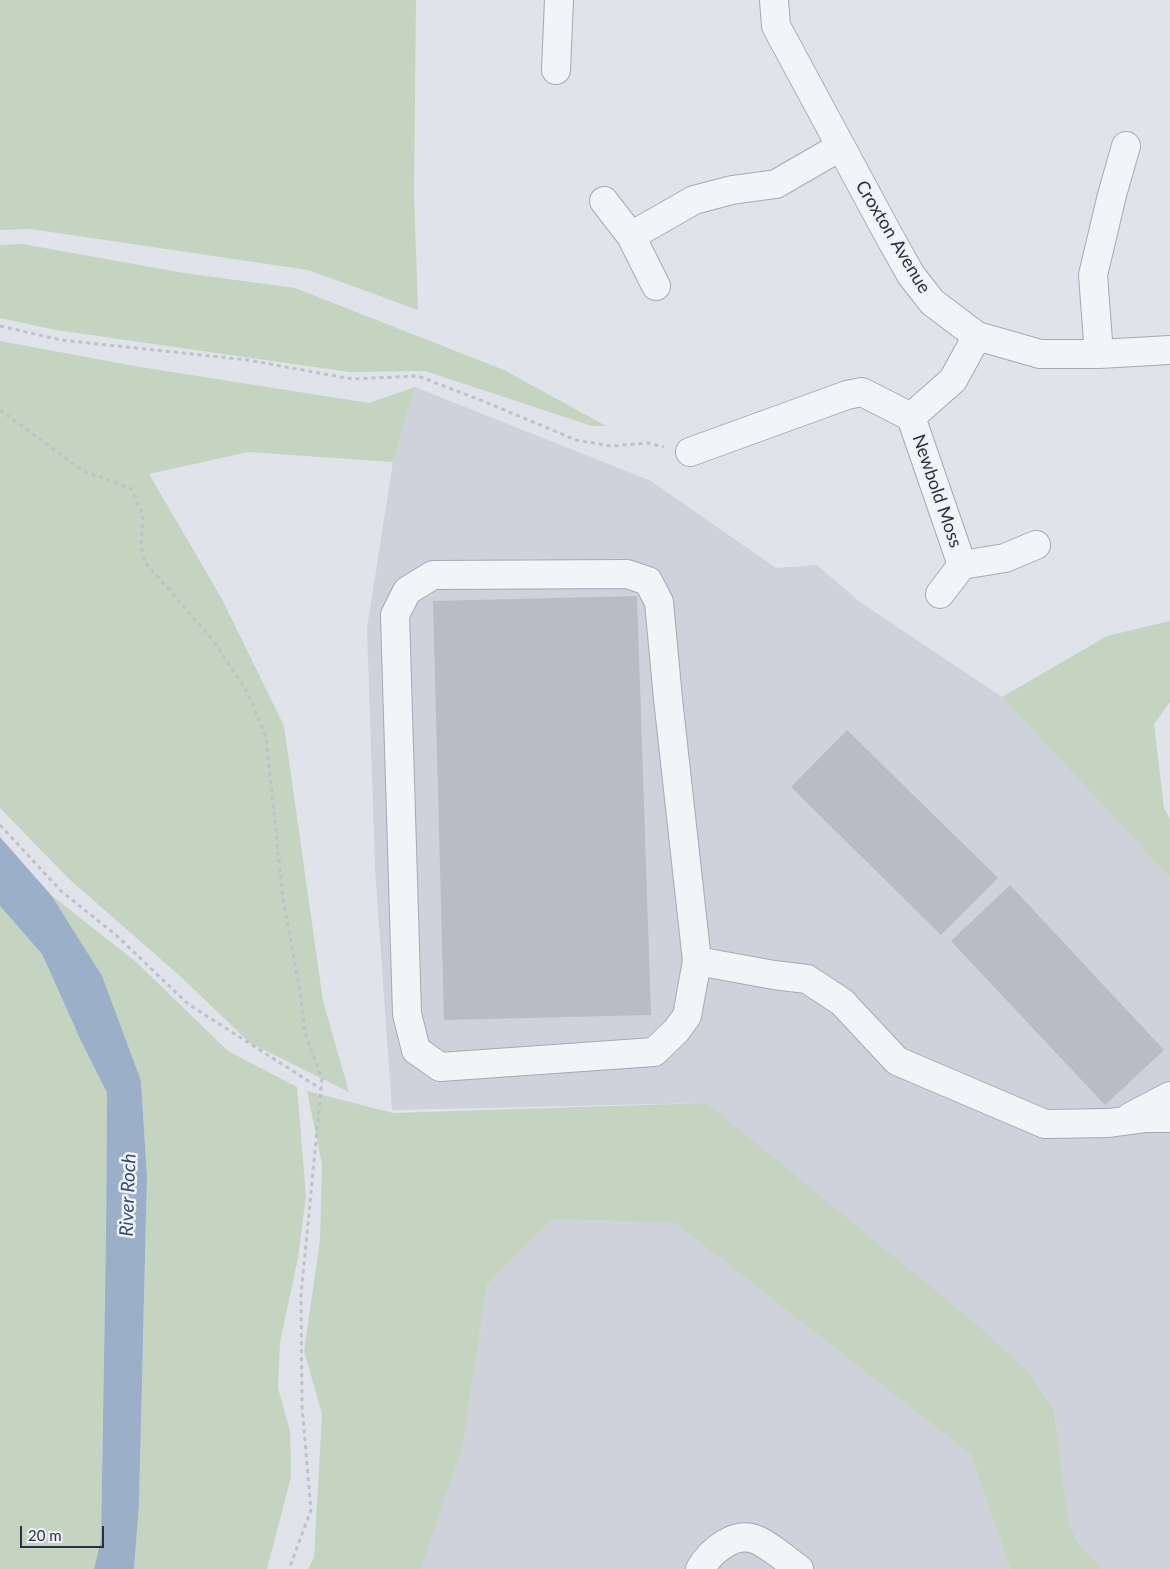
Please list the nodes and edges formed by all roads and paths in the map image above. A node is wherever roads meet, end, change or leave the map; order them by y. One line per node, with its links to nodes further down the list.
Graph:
1 (559, 0): 3 (street)
2 (774, 0): 5 (street, Croxton Avenue)
3 (556, 70)
4 (1126, 146): 12 (street)
5 (840, 147): 7 (street); 10 (street, Croxton Avenue)
6 (604, 201): 7 (street)
7 (631, 236): 8 (street)
8 (656, 286)
9 (0, 326): 15 (path)
10 (977, 336): 12 (street, Croxton Avenue); 14 (street, Newbold Moss)
11 (1170, 350): 12 (street, Croxton Avenue)
12 (1099, 354)
13 (0, 410): 21 (path)
14 (911, 417): 15 (street); 17 (street, Newbold Moss)
15 (690, 452)
16 (1036, 545): 17 (street, Newbold Moss)
17 (962, 565): 18 (street)
18 (940, 594)
19 (0, 825): 21 (path)
20 (697, 961): 20 (street); 24 (street)
21 (321, 1089): 25 (path)
22 (1170, 1096): 24 (street)
23 (1170, 1118): 24 (street)
24 (1122, 1121)
25 (289, 1569)
26 (700, 1569): 27 (street)
27 (799, 1569)

